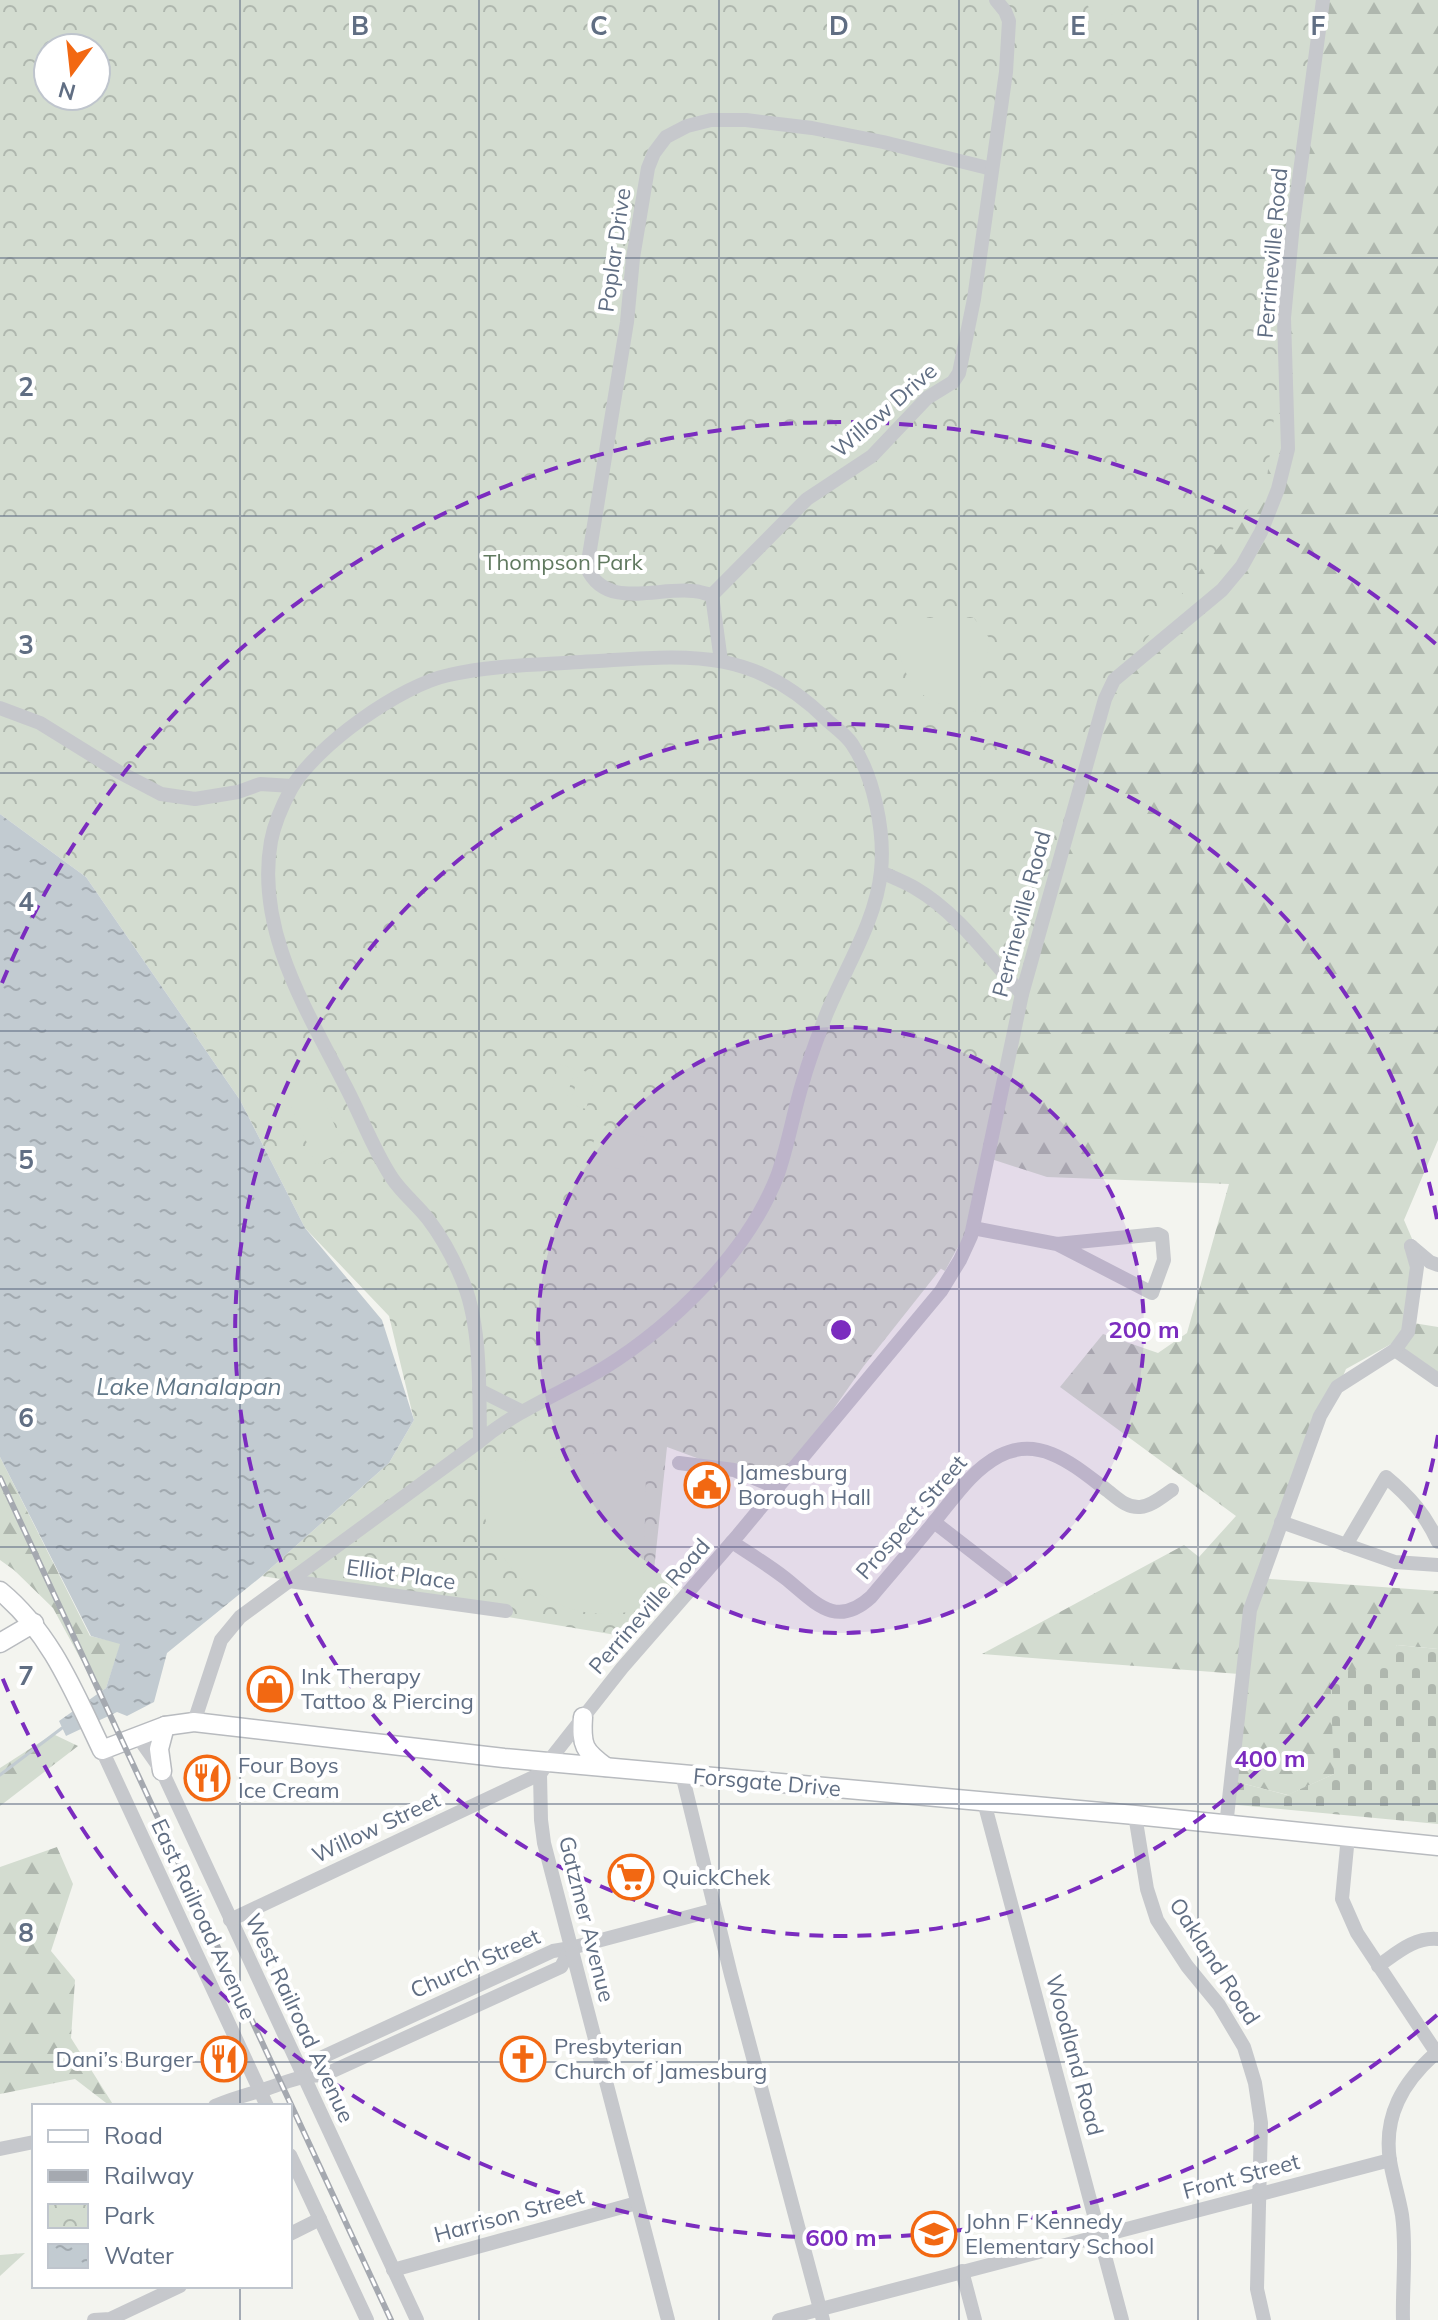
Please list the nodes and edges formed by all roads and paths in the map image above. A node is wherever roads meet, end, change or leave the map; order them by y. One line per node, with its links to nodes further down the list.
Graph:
1 (996, 0): 3 (street, Willow Drive)
2 (1323, 0): 9 (street, Perrineville Road)
3 (992, 169): 4 (street, Willow Drive); 4 (street, Poplar Drive)
4 (712, 595): 5 (street)
5 (721, 661): 7 (street); 8 (street)
6 (0, 708): 7 (street)
7 (292, 786): 15 (street)
8 (881, 872): 9 (street); 16 (street)
9 (1022, 994): 10 (street, Perrineville Road)
10 (973, 1228): 11 (street); 19 (street, Perrineville Road)
11 (1057, 1244): 11 (street)
12 (1438, 1265): 13 (street)
13 (1395, 1350): 14 (street); 22 (street)
14 (1438, 1380)
15 (479, 1390): 16 (street); 17 (street)
16 (521, 1411): 17 (street)
17 (480, 1441): 28 (street)
18 (679, 1463): 19 (street)
19 (778, 1488): 23 (street, Perrineville Road)
20 (1172, 1490): 21 (street, Prospect Street)
21 (934, 1522): 23 (street, Prospect Street); 27 (street)
22 (1281, 1522): 25 (street); 44 (street)
23 (732, 1542): 33 (street, Perrineville Road)
24 (1438, 1542): 25 (street)
25 (1346, 1545): 26 (street)
26 (1438, 1565)
27 (1005, 1577)
28 (289, 1581): 30 (street, Elliot Place); 34 (street)
29 (0, 1591): 31 (main road)
30 (506, 1611)
31 (34, 1623): 32 (main road); 37 (main road)
32 (0, 1643)
33 (583, 1717): 38 (main road); 39 (street, Perrineville Road)
34 (194, 1722): 35 (main road, Forsgate Drive); 39 (main road, Forsgate Drive)
35 (165, 1726): 36 (main road, Forsgate Drive); 40 (main road)
36 (138, 1737): 37 (main road, Forsgate Drive); 40 (street, West Railroad Avenue)
37 (102, 1750): 54 (street, East Railroad Avenue)
38 (606, 1767): 39 (main road, Forsgate Drive); 41 (main road, Forsgate Drive)
39 (544, 1768): 48 (street, Willow Street); 50 (street, Gatzmer Avenue)
40 (162, 1771): 48 (street, West Railroad Avenue)
41 (682, 1774): 42 (main road, Forsgate Drive); 47 (street)
42 (984, 1802): 43 (main road, Forsgate Drive); 65 (street, Woodland Road)
43 (1135, 1815): 44 (main road, Forsgate Drive); 61 (street, Oakland Road)
44 (1226, 1826): 45 (main road, Forsgate Drive)
45 (1348, 1836): 46 (main road, Forsgate Drive); 51 (street)
46 (1438, 1846)
47 (714, 1910): 50 (street, Church Street); 69 (street)
48 (230, 1920): 53 (street, West Railroad Avenue)
49 (1438, 1939): 51 (street)
50 (571, 1948): 53 (street, Church Street); 62 (street, Gatzmer Avenue)
51 (1378, 1966): 52 (street)
52 (1437, 2054): 60 (street)
53 (302, 2075): 54 (street, Church Street); 66 (street, West Railroad Avenue)
54 (259, 2091): 55 (street, Church Street); 56 (street, East Railroad Avenue)
55 (220, 2104)
56 (266, 2104)
57 (32, 2142): 58 (street)
58 (0, 2149)
59 (292, 2159): 63 (street)
60 (1390, 2160): 61 (street, Front Street); 79 (street)
61 (1260, 2194): 65 (street, Front Street); 78 (street, Oakland Road)
62 (637, 2203): 66 (street, Harrison Street); 74 (street, Gatzmer Avenue)
63 (320, 2219): 64 (street); 72 (street)
64 (292, 2233)
65 (1101, 2236): 67 (street, Front Street); 77 (street, Woodland Road)
66 (393, 2270): 73 (street, West Railroad Avenue)
67 (962, 2271): 69 (street, Front Street); 76 (street)
68 (176, 2288): 70 (street)
69 (822, 2314): 75 (street, Front Street)
70 (111, 2319): 71 (street)
71 (94, 2320)
72 (367, 2320)
73 (417, 2320)
74 (668, 2320)
75 (779, 2320)
76 (975, 2320)
77 (1122, 2320)
78 (1264, 2320)
79 (1403, 2320)

